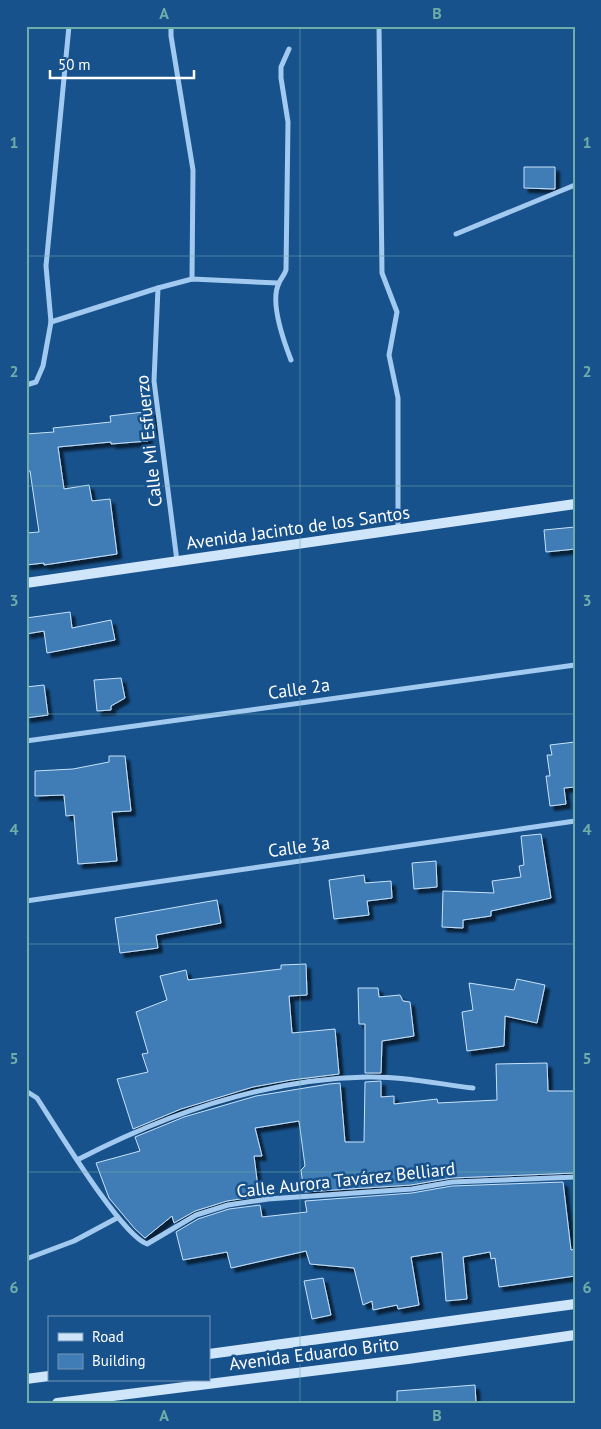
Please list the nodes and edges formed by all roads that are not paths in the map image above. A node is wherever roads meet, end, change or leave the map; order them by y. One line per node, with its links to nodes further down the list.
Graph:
1 (69, 26): 10 (street)
2 (171, 26): 7 (street)
3 (378, 26): 14 (street)
4 (289, 49): 8 (street)
5 (575, 185): 6 (street)
6 (456, 234)
7 (192, 279): 8 (street); 9 (street)
8 (278, 283): 11 (street)
9 (158, 288): 10 (street); 15 (street, Calle Mi Esfuerzo)
10 (51, 322): 12 (street)
11 (291, 360)
12 (26, 385)
13 (575, 504): 14 (street, Avenida Jacinto de los Santos)
14 (398, 531): 15 (street, Avenida Jacinto de los Santos)
15 (177, 561): 16 (street, Avenida Jacinto de los Santos)
16 (26, 583)
17 (575, 665): 18 (street, Calle 2a)
18 (26, 742)
19 (575, 821): 20 (street, Calle 3a)
20 (26, 901)
21 (473, 1088): 23 (street)
22 (26, 1091): 23 (street, Calle Aurora Tavárez Belliard)
23 (79, 1160): 25 (street, Calle Aurora Tavárez Belliard)
24 (575, 1178): 25 (street, Calle Aurora Tavárez Belliard)
25 (117, 1218): 26 (street)
26 (26, 1258)
27 (575, 1304): 29 (street, Avenida Eduardo Brito)
28 (575, 1335): 32 (street, Avenida Eduardo Brito)
29 (210, 1354)
30 (48, 1376): 31 (street)
31 (26, 1379)
32 (57, 1403)

